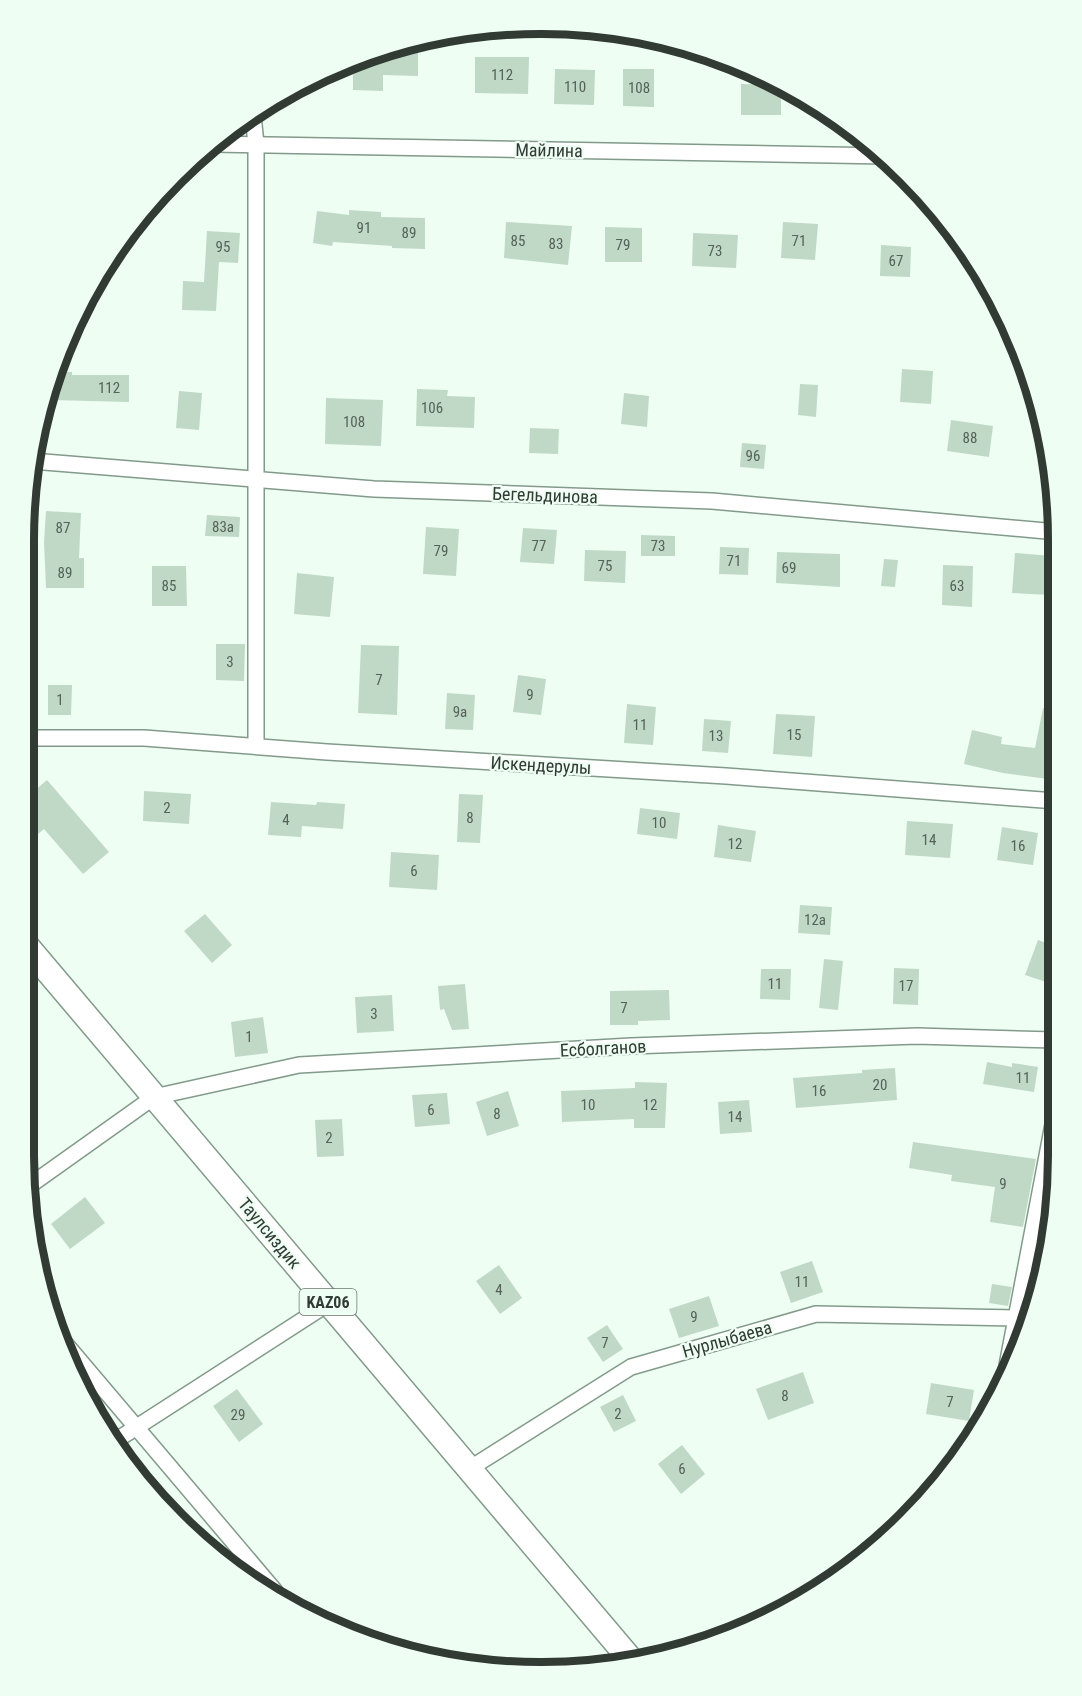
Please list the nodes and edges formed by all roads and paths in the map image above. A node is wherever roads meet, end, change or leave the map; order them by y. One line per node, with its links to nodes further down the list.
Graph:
1 (254, 124): 3 (street)
2 (227, 144): 3 (street, Майлина)
3 (256, 144): 4 (street, Майлина); 6 (street)
4 (870, 156)
5 (41, 461): 6 (street, Бегельдинова)
6 (257, 479): 7 (street, Бегельдинова); 9 (street)
7 (1047, 531)
8 (34, 738): 9 (street, Искендерулы)
9 (256, 746): 10 (street, Искендерулы)
10 (1048, 800)
11 (34, 955): 13 (main road, Таулсиздик / KAZ06)
12 (1048, 1040): 13 (street, Есболганов)
13 (154, 1097): 15 (street); 16 (main road, Таулсиздик / KAZ06)
14 (1048, 1150): 17 (street)
15 (36, 1181)
16 (329, 1303): 20 (street); 22 (main road, Таулсиздик / KAZ06)
17 (1016, 1318): 18 (street); 22 (street, Нурлыбаева)
18 (1011, 1343)
19 (77, 1357): 20 (street)
20 (136, 1427): 21 (street); 23 (street)
21 (121, 1437)
22 (469, 1469): 24 (main road, Таулсиздик / KAZ06)
23 (265, 1579)
24 (626, 1654)

